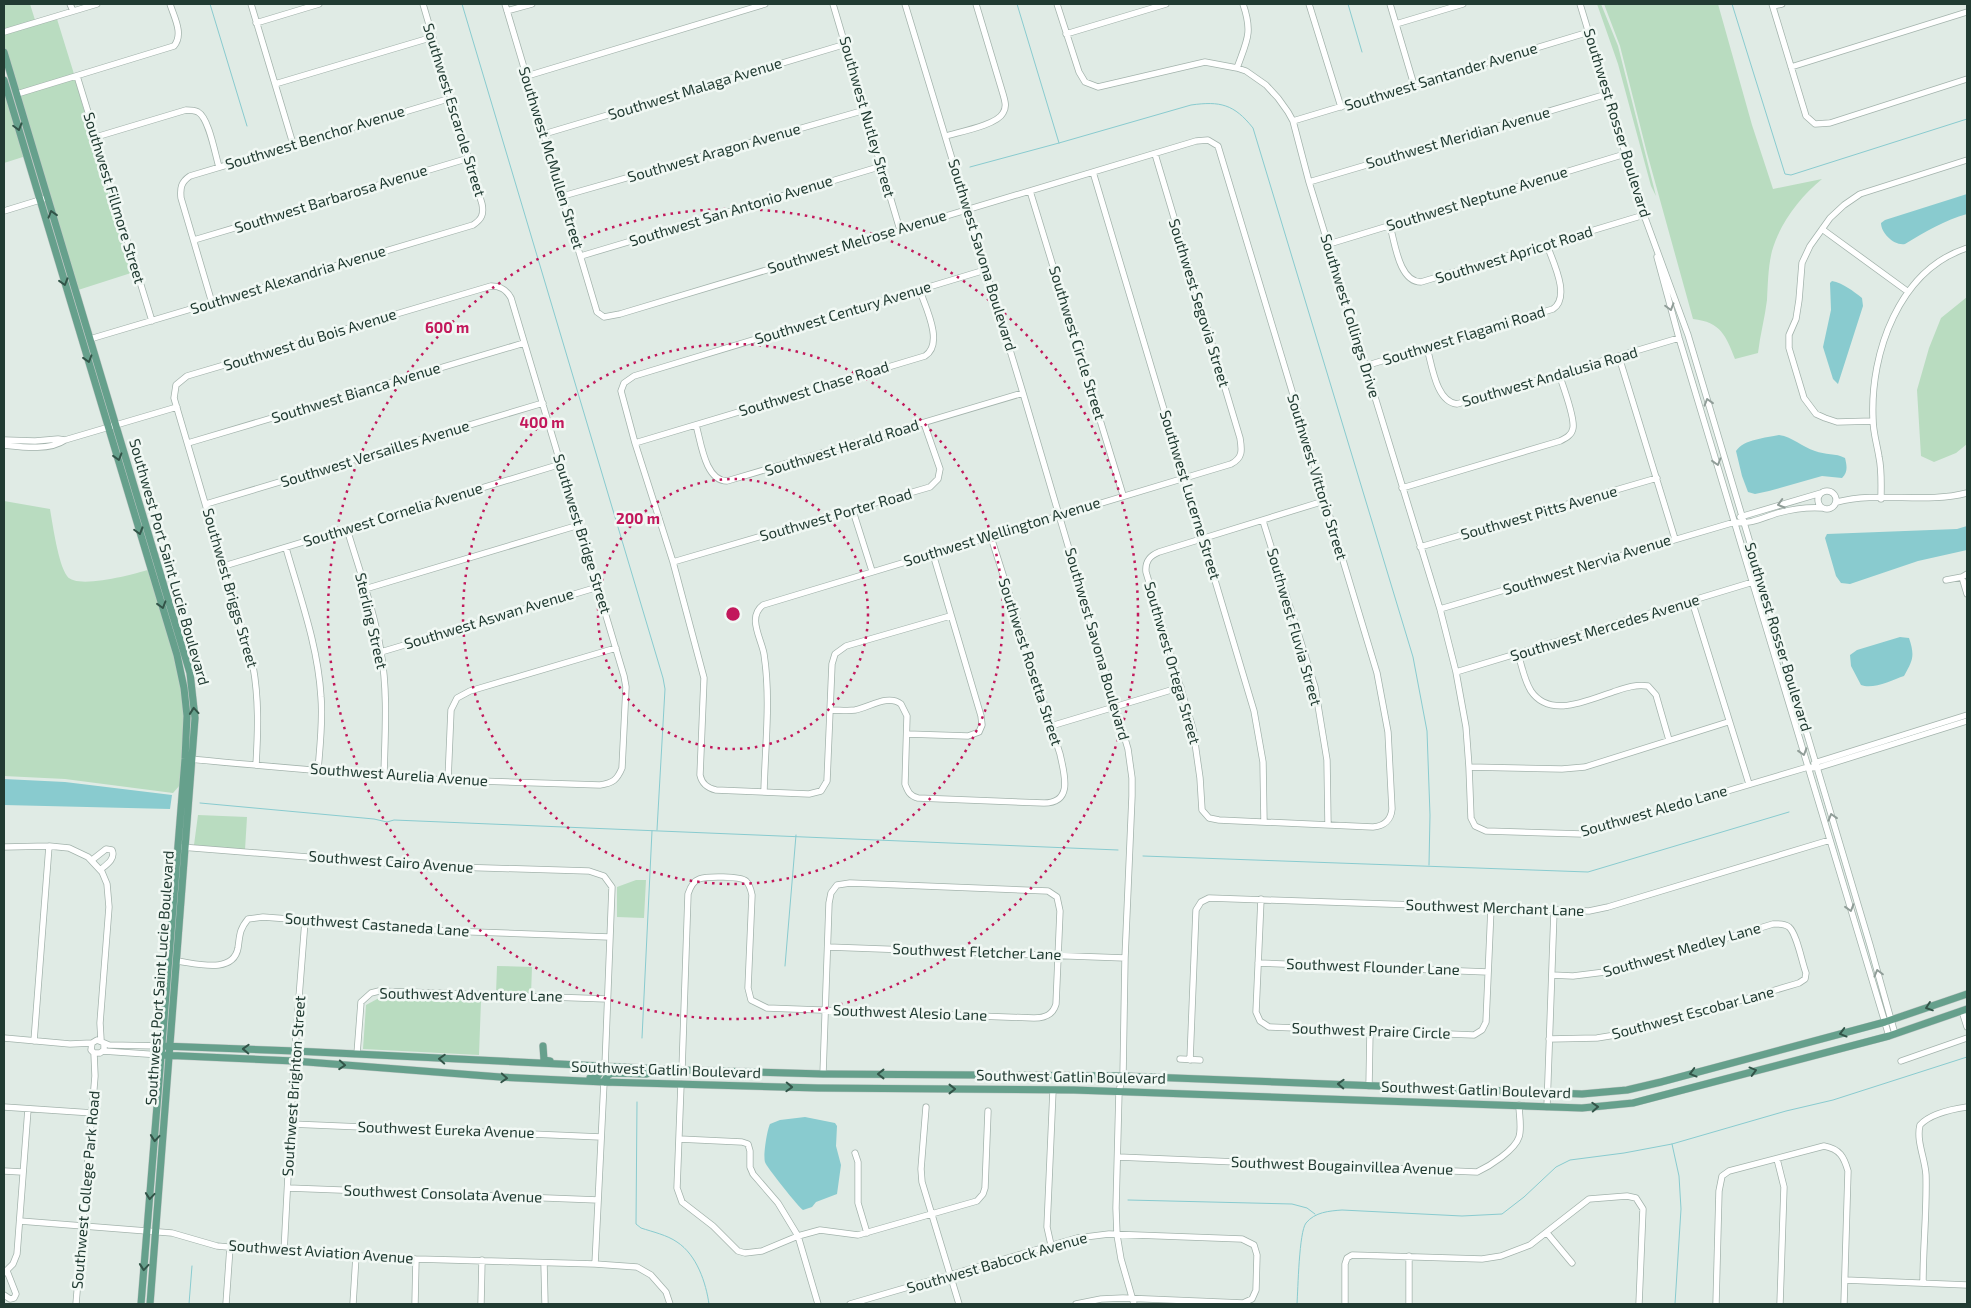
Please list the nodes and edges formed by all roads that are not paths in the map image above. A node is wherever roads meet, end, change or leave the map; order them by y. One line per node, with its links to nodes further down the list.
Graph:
1 (70, 4): 22 (street)
2 (97, 4): 22 (street)
3 (170, 4): 35 (street)
4 (250, 4): 25 (street)
5 (319, 4): 25 (street)
6 (423, 4): 30 (street, Southwest Escarole Street)
7 (505, 4): 23 (street, Southwest McMullen Street)
8 (532, 4): 23 (street)
9 (765, 4): 36 (street)
10 (833, 4): 31 (street, Southwest Nutley Street)
11 (905, 4): 48 (street, Southwest Savona Boulevard)
12 (976, 4): 48 (street)
13 (1057, 4): 29 (street, Southwest Collings Drive)
14 (1166, 4): 29 (street)
15 (1243, 4): 34 (street)
16 (1310, 4): 44 (street)
17 (1390, 4): 26 (street)
18 (1463, 4): 26 (street)
19 (1580, 4): 28 (street, Southwest Rosser Boulevard)
20 (1782, 4): 21 (street)
21 (1773, 5): 33 (street)
22 (73, 11): 27 (street)
23 (508, 11): 36 (street, Southwest McMullen Street)
24 (1967, 12): 33 (street)
25 (256, 22): 39 (street)
26 (1396, 24): 40 (street)
27 (4, 32)
28 (1589, 32): 40 (street, Southwest Santander Avenue); 42 (street, Southwest Rosser Boulevard)
29 (1066, 34): 34 (street, Southwest Collings Drive)
30 (433, 37): 39 (street); 43 (street, Southwest Escarole Street)
31 (846, 44): 45 (street, Southwest Nutley Street); 47 (street, Southwest Malaga Avenue)
32 (4, 52): 41 (main road, Southwest Port Saint Lucie Boulevard)
33 (1792, 67): 37 (street)
34 (1237, 68): 46 (street, Southwest Collings Drive)
35 (78, 76): 41 (street); 49 (street, Southwest Fillmore Street)
36 (527, 76): 47 (street, Southwest McMullen Street)
37 (1967, 79)
38 (4, 80): 63 (main road, Southwest Port Saint Lucie Boulevard, one-way to 63)
39 (275, 84): 51 (street)
40 (1414, 85): 44 (street, Southwest Santander Avenue)
41 (17, 94): 62 (main road, Southwest Port Saint Lucie Boulevard)
42 (1607, 94): 53 (street, Southwest Rosser Boulevard); 59 (street, Southwest Meridian Avenue)
43 (451, 98): 51 (street, Southwest Benchor Avenue); 54 (street, Southwest Escarole Street)
44 (1341, 107): 46 (street, Southwest Santander Avenue)
45 (865, 110): 56 (street, Southwest Nutley Street); 61 (street, Southwest Aragon Avenue)
46 (1293, 121): 59 (street, Southwest Collings Drive)
47 (544, 134): 61 (street, Southwest McMullen Street)
48 (946, 136): 64 (street, Southwest Savona Boulevard)
49 (96, 137): 57 (street); 83 (street, Southwest Fillmore Street)
50 (1204, 140): 52 (street, Southwest Melrose Avenue); 114 (street, Southwest Vittorio Street)
51 (293, 144): 57 (street, Southwest Benchor Avenue)
52 (1155, 154): 58 (street, Southwest Melrose Avenue); 104 (street, Southwest Segovia Street)
53 (1625, 154): 66 (street, Southwest Rosser Boulevard); 68 (street, Southwest Neptune Avenue)
54 (468, 158): 67 (street, Southwest Escarole Street); 71 (street, Southwest Barbarosa Avenue)
55 (1967, 160): 69 (street)
56 (882, 166): 70 (street, Southwest Nutley Street); 76 (street, Southwest San Antonio Avenue)
57 (219, 167): 71 (street, Southwest Benchor Avenue)
58 (1093, 172): 60 (street, Southwest Melrose Avenue); 106 (street, Southwest Lucerne Street)
59 (1310, 182): 73 (street, Southwest Collings Drive)
60 (1030, 191): 64 (street, Southwest Melrose Avenue); 111 (street, Southwest Circle Street)
61 (562, 196): 76 (street, Southwest McMullen Street)
62 (47, 198): 63 (street); 86 (main road, Southwest Port Saint Lucie Boulevard, one-way to 62)
63 (40, 200): 65 (street); 84 (main road, Southwest Port Saint Lucie Boulevard, one-way to 84)
64 (966, 208): 70 (street, Southwest Melrose Avenue); 77 (street, Southwest Savona Boulevard)
65 (4, 211)
66 (1644, 215): 72 (street, Southwest Rosser Boulevard); 74 (street, Southwest Apricot Road)
67 (482, 216): 81 (street, Southwest Alexandria Avenue)
68 (1390, 226): 73 (street, Southwest Neptune Avenue); 74 (street, Southwest Apricot Road)
69 (1822, 229): 80 (street); 95 (street)
70 (900, 230): 82 (street, Southwest Melrose Avenue)
71 (194, 240): 81 (street)
72 (1654, 242): 85 (street, Southwest Rosser Boulevard, one-way to 85); 119 (street, Southwest Rosser Boulevard, one-way to 72)
73 (1329, 244): 90 (street, Southwest Collings Drive)
74 (1547, 245): 88 (street, Southwest Flagami Road)
75 (1967, 248): 80 (street)
76 (581, 256): 82 (street, Southwest McMullen Street)
77 (985, 270): 79 (street, Southwest Century Avenue); 92 (street, Southwest Savona Boulevard)
78 (504, 289): 87 (street, Southwest Bridge Street); 94 (street, Southwest du Bois Avenue)
79 (920, 290): 97 (street, Southwest Chase Road); 102 (street, Southwest Century Avenue)
80 (1907, 291): 95 (street)
81 (212, 303): 83 (street, Southwest Alexandria Avenue)
82 (597, 312)
83 (152, 321): 86 (street, Southwest Alexandria Avenue)
84 (78, 326): 86 (main road); 98 (main road, Southwest Port Saint Lucie Boulevard, one-way to 98)
85 (1679, 338): 89 (street, Southwest Andalusia Road); 121 (street, Southwest Rosser Boulevard, one-way to 121)
86 (90, 339): 98 (main road, Southwest Port Saint Lucie Boulevard)
87 (524, 343): 93 (street, Southwest Bridge Street); 101 (street, Southwest Bianca Avenue)
88 (1426, 348): 90 (street, Southwest Flagami Road); 91 (street, Southwest Andalusia Road)
89 (1619, 357): 91 (street, Southwest Andalusia Road); 107 (street)
90 (1365, 366): 108 (street, Southwest Collings Drive)
91 (1559, 374): 108 (street)
92 (1023, 393): 96 (street, Southwest Herald Road); 118 (street, Southwest Savona Boulevard)
93 (543, 404): 105 (street, Southwest Bridge Street); 115 (street, Southwest Versailles Avenue)
94 (177, 407): 98 (street); 101 (street, Southwest du Bois Avenue)
95 (1873, 421): 112 (street)
96 (924, 423): 97 (street, Southwest Herald Road); 117 (street, Southwest Porter Road)
97 (696, 425): 102 (street, Southwest Chase Road)
98 (113, 427): 100 (street); 130 (main road, Southwest Port Saint Lucie Boulevard, one-way to 130); 134 (main road, Southwest Port Saint Lucie Boulevard)
99 (4, 440): 100 (street)
100 (65, 440): 103 (street)
101 (188, 443): 115 (street, Southwest Briggs Street)
102 (635, 443): 132 (street)
103 (4, 445)
104 (1242, 452): 106 (street, Southwest Wellington Avenue)
105 (561, 464): 123 (street, Southwest Bridge Street); 124 (street, Southwest Cornelia Avenue)
106 (1185, 478): 111 (street, Southwest Wellington Avenue); 126 (street, Southwest Lucerne Street)
107 (1657, 478): 127 (street); 128 (street, Southwest Pitts Avenue)
108 (1402, 488): 128 (street, Southwest Collings Drive)
109 (1967, 493): 112 (street)
110 (1820, 494): 113 (street); 116 (street); 119 (street, one-way to 119)
111 (1124, 495): 118 (street, Southwest Wellington Avenue)
112 (1881, 498): 113 (street)
113 (1837, 499): 116 (street)
114 (1324, 501): 120 (street); 171 (street, Southwest Vittorio Street)
115 (206, 504): 133 (street, Southwest Briggs Street)
116 (1822, 508): 122 (street)
117 (853, 511): 132 (street, Southwest Porter Road); 135 (street)
118 (1058, 515): 125 (street, Southwest Wellington Avenue); 150 (street, Southwest Savona Boulevard)
119 (1742, 515): 121 (street); 122 (street, Southwest Rosser Boulevard)
120 (1263, 521): 126 (street); 171 (street, Southwest Fluvia Street)
121 (1735, 522): 122 (street); 127 (street, Southwest Nervia Avenue); 138 (street, Southwest Rosser Boulevard)
122 (1744, 524): 160 (street, Southwest Rosser Boulevard)
123 (579, 525): 139 (street, Southwest Bridge Street); 140 (street)
124 (346, 529): 129 (street, Southwest Cornelia Avenue); 140 (street, Sterling Street)
125 (991, 537): 131 (street, Southwest Wellington Avenue); 155 (street, Southwest Rosetta Street)
126 (1203, 539): 149 (street, Southwest Ortega Street); 170 (street, Southwest Lucerne Street)
127 (1676, 539): 143 (street, Southwest Nervia Avenue)
128 (1420, 547): 143 (street, Southwest Collings Drive)
129 (286, 548): 133 (street, Southwest Cornelia Avenue); 163 (street)
130 (146, 554): 134 (main road); 158 (main road, Southwest Port Saint Lucie Boulevard, one-way to 158)
131 (933, 554): 135 (street, Southwest Wellington Avenue); 144 (street)
132 (673, 562): 168 (street)
133 (224, 566): 159 (street, Southwest Briggs Street)
134 (158, 567): 158 (main road, Southwest Port Saint Lucie Boulevard, one-way to 134)
135 (872, 571): 168 (street, Southwest Wellington Avenue)
136 (1965, 576): 137 (street); 141 (street)
137 (1946, 580)
138 (1753, 582): 142 (street, Southwest Mercedes Avenue); 162 (street, Southwest Rosser Boulevard, one-way to 162)
139 (598, 587): 145 (street, Southwest Bridge Street); 146 (street, Southwest Aswan Avenue)
140 (365, 589): 146 (street, Sterling Street)
141 (1967, 594)
142 (1692, 601): 147 (street, Southwest Mercedes Avenue); 154 (street)
143 (1440, 609): 148 (street, Southwest Collings Drive)
144 (950, 616): 151 (street); 156 (street)
145 (616, 648): 165 (street); 166 (street, Southwest Bridge Street)
146 (381, 652): 164 (street, Sterling Street)
147 (1518, 654): 148 (street, Southwest Mercedes Avenue); 157 (street)
148 (1456, 672): 161 (street, Southwest Collings Drive)
149 (1181, 687): 150 (street); 170 (street, Southwest Ortega Street)
150 (1116, 707): 155 (street); 185 (street, Southwest Savona Boulevard)
151 (831, 710): 156 (street); 168 (street)
152 (1967, 715): 160 (street, Southwest Aledo Lane)
153 (1967, 721): 160 (street, Southwest Aledo Lane)
154 (1728, 722): 157 (street); 167 (street)
155 (1051, 726): 156 (street, Southwest Rosetta Street)
156 (907, 734)
157 (1669, 740): 161 (street)
158 (188, 759): 159 (street, Southwest Aurelia Avenue); 175 (main road, Southwest Port Saint Lucie Boulevard)
159 (256, 765): 163 (street, Southwest Aurelia Avenue)
160 (1816, 765): 162 (street, Southwest Aledo Lane); 195 (street, Southwest Rosser Boulevard, one-way to 160)
161 (1470, 766): 169 (street, Southwest Collings Drive)
162 (1808, 767): 167 (street, Southwest Aledo Lane); 172 (street, Southwest Rosser Boulevard)
163 (318, 770): 164 (street, Southwest Aurelia Avenue)
164 (384, 775): 165 (street, Southwest Aurelia Avenue)
165 (448, 780): 166 (street, Southwest Aurelia Avenue)
166 (613, 782)
167 (1749, 784): 169 (street, Southwest Aledo Lane)
168 (764, 792)
169 (1471, 821)
170 (1264, 822): 171 (street)
171 (1328, 824)
172 (1830, 840): 180 (street, Southwest Merchant Lane); 195 (street, Southwest Rosser Boulevard, one-way to 195)
173 (49, 846): 174 (street); 176 (street); 202 (street)
174 (4, 847)
175 (181, 847): 182 (street, Southwest Cairo Avenue); 186 (main road, Southwest Port Saint Lucie Boulevard); 205 (main road, Southwest Port Saint Lucie Boulevard)
176 (92, 860): 177 (street); 177 (street)
177 (100, 870): 203 (street)
178 (1261, 899): 179 (street, Southwest Merchant Lane); 187 (street, Southwest Praire Circle); 211 (street, Southwest Merchant Lane)
179 (1491, 908): 180 (street, Southwest Merchant Lane); 188 (street, Southwest Praire Circle)
180 (1554, 911): 189 (street)
181 (306, 921): 182 (street, Southwest Castaneda Lane); 186 (street, Southwest Castaneda Lane); 206 (street, Southwest Brighton Street)
182 (609, 937): 192 (street)
183 (828, 947): 184 (street, Southwest Fletcher Lane); 184 (street); 193 (street)
184 (1058, 955): 185 (street, Southwest Fletcher Lane); 193 (street, Southwest Alesio Lane)
185 (1125, 958): 221 (street, Southwest Savona Boulevard)
186 (176, 961): 205 (main road, Southwest Port Saint Lucie Boulevard)
187 (1258, 963): 188 (street, Southwest Flounder Lane); 197 (street, Southwest Praire Circle)
188 (1488, 972): 197 (street, Southwest Praire Circle)
189 (1552, 975): 190 (street, Southwest Medley Lane); 201 (street)
190 (1805, 979): 201 (street, Southwest Escobar Lane)
191 (1967, 994): 195 (main road, Southwest Gatlin Boulevard, one-way to 195)
192 (607, 999): 208 (street, Southwest Adventure Lane); 217 (street)
193 (824, 1010): 219 (street, Southwest Alesio Lane); 220 (street)
194 (1965, 1010): 196 (street); 198 (main road, Southwest Gatlin Boulevard)
195 (1888, 1021): 198 (street, Southwest Rosser Boulevard); 228 (main road, Southwest Gatlin Boulevard, one-way to 228)
196 (1967, 1027)
197 (1370, 1032): 225 (street)
198 (1892, 1035): 232 (main road, Southwest Gatlin Boulevard, one-way to 198)
199 (4, 1038): 202 (street)
200 (1967, 1038): 214 (street)
201 (1549, 1039): 228 (street)
202 (34, 1041): 204 (street)
203 (98, 1042): 204 (street); 205 (street); 207 (street); 207 (street)
204 (70, 1044): 207 (street)
205 (166, 1046): 206 (main road, Southwest Gatlin Boulevard, one-way to 205); 209 (main road, Southwest Port Saint Lucie Boulevard)
206 (295, 1050): 208 (main road, Southwest Gatlin Boulevard); 213 (street, Southwest Brighton Street)
207 (97, 1052): 209 (street); 236 (street, Southwest College Park Road)
208 (357, 1054): 215 (main road, Southwest Gatlin Boulevard, one-way to 208)
209 (165, 1055): 213 (main road, Southwest Gatlin Boulevard); 250 (main road, Southwest Port Saint Lucie Boulevard, one-way to 250); 251 (main road, Southwest Port Saint Lucie Boulevard)
210 (1180, 1059): 211 (street)
211 (1190, 1060): 212 (street)
212 (1200, 1060)
213 (294, 1061): 222 (main road, Southwest Gatlin Boulevard, one-way to 222); 237 (street, Southwest Brighton Street)
214 (1901, 1061)
215 (535, 1063): 216 (main road, Southwest Gatlin Boulevard); 216 (main road)
216 (590, 1066): 217 (main road, Southwest Gatlin Boulevard)
217 (605, 1066): 218 (main road, Southwest Gatlin Boulevard); 222 (main road)
218 (662, 1069): 219 (main road, Southwest Gatlin Boulevard); 223 (main road)
219 (682, 1070): 220 (main road, Southwest Gatlin Boulevard)
220 (823, 1074): 221 (main road, Southwest Gatlin Boulevard, one-way to 220)
221 (1122, 1076): 225 (main road, Southwest Gatlin Boulevard, one-way to 221); 227 (street, Southwest Savona Boulevard)
222 (552, 1080): 223 (main road, Southwest Gatlin Boulevard)
223 (604, 1082): 224 (main road, Southwest Gatlin Boulevard); 238 (street)
224 (681, 1084): 226 (main road, Southwest Gatlin Boulevard, one-way to 226); 239 (street)
225 (1369, 1086): 228 (main road, Southwest Gatlin Boulevard)
226 (1053, 1090): 227 (main road, Southwest Gatlin Boulevard); 256 (street)
227 (1119, 1092): 229 (main road, Southwest Gatlin Boulevard); 241 (street, Southwest Savona Boulevard)
228 (1547, 1093): 232 (street)
229 (1519, 1105): 232 (main road, Southwest Gatlin Boulevard); 241 (street, Southwest Bougainvillea Avenue)
230 (4, 1107): 234 (street)
231 (926, 1107): 247 (street)
232 (1547, 1107)
233 (1967, 1107): 269 (street)
234 (28, 1109): 236 (street); 244 (street)
235 (988, 1111): 247 (street)
236 (93, 1113): 249 (street, Southwest College Park Road)
237 (291, 1124): 238 (street, Southwest Eureka Avenue); 245 (street, Southwest Brighton Street)
238 (601, 1137): 246 (street)
239 (679, 1139): 255 (street); 255 (street)
240 (855, 1153): 252 (street)
241 (1118, 1157): 254 (street, Southwest Savona Boulevard)
242 (1777, 1159): 268 (street); 289 (street); 290 (street)
243 (4, 1171): 244 (street)
244 (22, 1172): 248 (street)
245 (288, 1188): 246 (street, Southwest Consolata Avenue); 258 (street, Southwest Brighton Street)
246 (598, 1200): 265 (street)
247 (932, 1214): 252 (street); 267 (street)
248 (20, 1221): 249 (street, Southwest Aviation Avenue); 266 (street)
249 (83, 1227): 250 (street, Southwest Aviation Avenue); 273 (street, Southwest College Park Road)
250 (147, 1230): 251 (street, Southwest Aviation Avenue); 274 (main road, Southwest Port Saint Lucie Boulevard, one-way to 274)
251 (156, 1231): 257 (street, Southwest Aviation Avenue); 275 (main road, Southwest Port Saint Lucie Boulevard)
252 (867, 1233): 255 (street)
253 (1547, 1233): 260 (street); 264 (street); 288 (street)
254 (1117, 1235): 256 (street, Southwest Babcock Avenue); 272 (street, Southwest Savona Boulevard); 272 (street, Southwest Babcock Avenue)
255 (798, 1236): 282 (street)
256 (1051, 1245): 267 (street, Southwest Babcock Avenue)
257 (230, 1247): 258 (street, Southwest Aviation Avenue); 276 (street)
258 (284, 1252): 259 (street, Southwest Aviation Avenue)
259 (356, 1256): 261 (street, Southwest Aviation Avenue); 277 (street)
260 (1409, 1256): 286 (street); 287 (street)
261 (416, 1259): 262 (street, Southwest Aviation Avenue); 278 (street)
262 (482, 1260): 263 (street, Southwest Aviation Avenue); 279 (street)
263 (544, 1263): 265 (street, Southwest Aviation Avenue); 280 (street)
264 (1572, 1263)
265 (595, 1264): 281 (street, Southwest Aviation Avenue)
266 (5, 1272): 271 (street)
267 (951, 1276): 283 (street, Southwest Babcock Avenue); 284 (street)
268 (1845, 1280): 269 (street); 291 (street)
269 (1923, 1283): 270 (street)
270 (1967, 1285)
271 (4, 1295)
272 (1134, 1302): 285 (street)
273 (76, 1304)
274 (141, 1304)
275 (150, 1304)
276 (226, 1304)
277 (353, 1304)
278 (415, 1304)
279 (481, 1304)
280 (545, 1304)
281 (670, 1304)
282 (818, 1304)
283 (850, 1304)
284 (959, 1304)
285 (1076, 1304)
286 (1345, 1304)
287 (1410, 1304)
288 (1639, 1304)
289 (1716, 1304)
290 (1780, 1304)
291 (1844, 1304)

